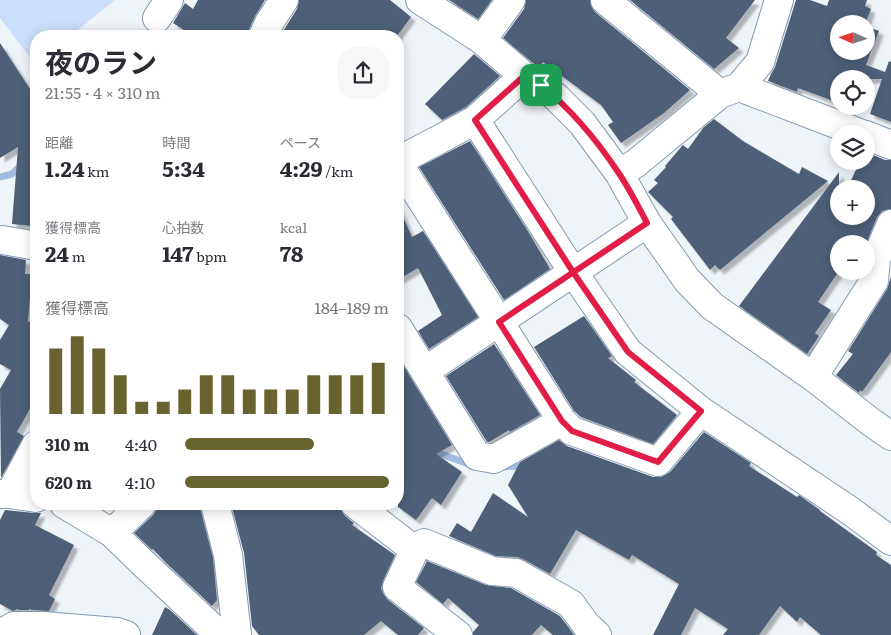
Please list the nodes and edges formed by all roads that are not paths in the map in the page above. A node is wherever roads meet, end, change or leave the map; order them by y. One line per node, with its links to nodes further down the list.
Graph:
1 (284, 0): 6 (street)
2 (420, 0): 7 (street)
3 (511, 0): 7 (street)
4 (606, 0): 9 (street)
5 (779, 0): 9 (street)
6 (266, 30)
7 (482, 40): 8 (street)
8 (524, 76): 10 (street); 16 (street)
9 (729, 90): 11 (street); 16 (street)
10 (475, 120): 14 (street); 21 (street)
11 (835, 125)
12 (875, 139): 13 (street)
13 (891, 145)
14 (404, 159)
15 (404, 172): 22 (street)
16 (619, 172): 17 (street)
17 (647, 223): 21 (street); 25 (street)
18 (891, 224): 25 (street)
19 (3, 240): 20 (street)
20 (30, 245)
21 (573, 272): 22 (street); 26 (street)
22 (499, 322): 24 (street); 27 (street)
23 (404, 338): 24 (street)
24 (425, 371): 27 (street)
25 (813, 376): 28 (street)
26 (701, 411): 27 (street); 36 (street)
27 (562, 421)
28 (891, 436)
29 (30, 459): 30 (street)
30 (15, 495)
31 (74, 510): 35 (street)
32 (136, 510): 35 (street)
33 (216, 510): 41 (street)
34 (363, 510): 37 (street)
35 (112, 533): 40 (street)
36 (891, 541)
37 (415, 549): 42 (street); 43 (street)
38 (0, 634): 39 (street)
39 (126, 635)
40 (220, 635)
41 (236, 635)
42 (458, 635)
43 (597, 635)

